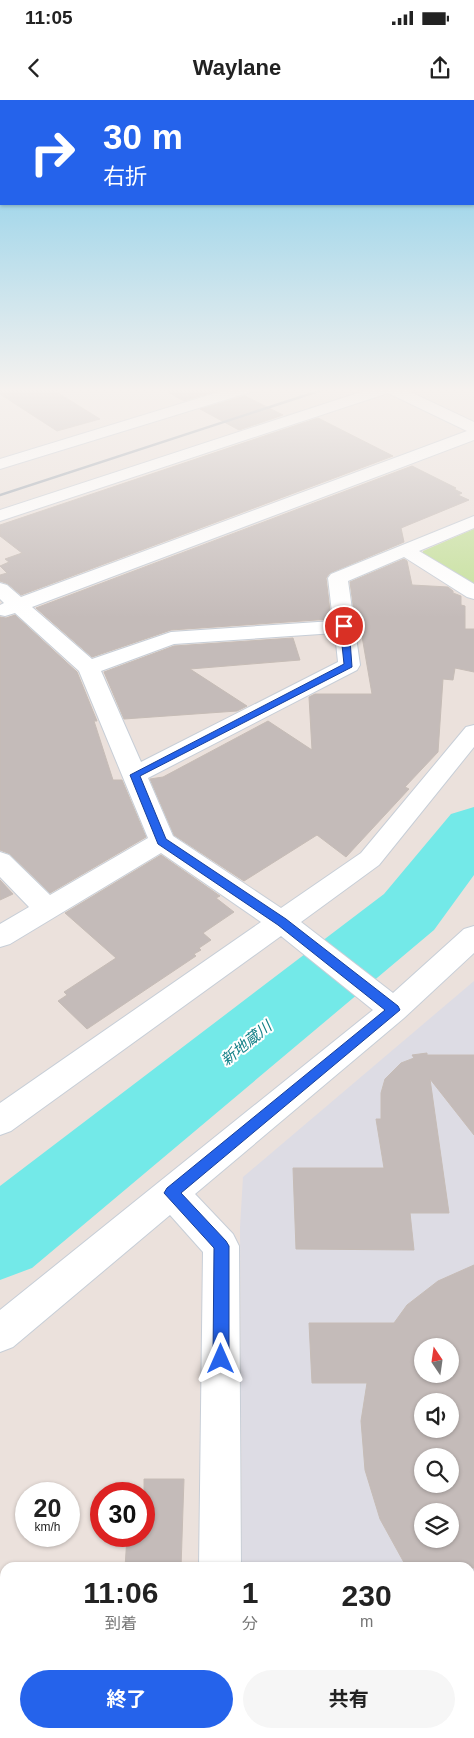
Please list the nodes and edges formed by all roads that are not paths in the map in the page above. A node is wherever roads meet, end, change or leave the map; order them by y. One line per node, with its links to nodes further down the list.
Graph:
1 (157, 464): 3 (street)
2 (393, 464): 8 (street)
3 (0, 516)
4 (474, 521): 5 (street)
5 (405, 550): 7 (street); 9 (street)
6 (0, 589): 8 (street)
7 (474, 593)
8 (9, 608): 10 (street)
9 (344, 626): 10 (street); 12 (street)
10 (89, 668): 12 (street)
11 (474, 732): 16 (street)
12 (135, 775): 13 (street)
13 (162, 841): 15 (street); 16 (street)
14 (0, 861): 15 (street)
15 (46, 909): 18 (street)
16 (282, 922): 19 (street); 20 (street)
17 (474, 936): 19 (street)
18 (0, 937)
19 (394, 1010): 21 (street)
20 (0, 1121)
21 (172, 1193): 22 (street); 23 (street)
22 (0, 1334)
23 (220, 1562)

